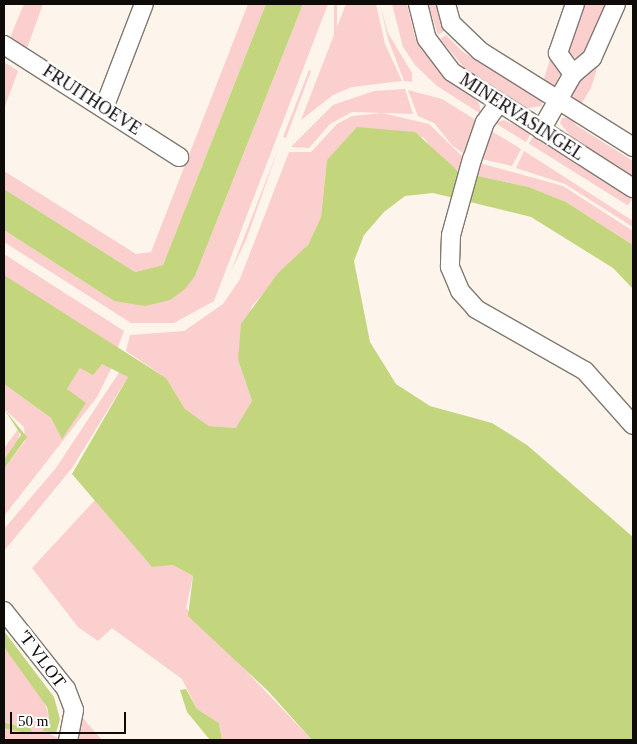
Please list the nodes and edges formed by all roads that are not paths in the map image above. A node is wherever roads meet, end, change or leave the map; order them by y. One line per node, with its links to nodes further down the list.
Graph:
1 (144, 4): 10 (street)
2 (418, 4): 9 (street, MINERVASINGEL)
3 (446, 4): 8 (street)
4 (575, 4): 7 (street)
5 (616, 4): 7 (street)
6 (4, 45): 10 (street, FRUITHOEVE)
7 (573, 74): 8 (street)
8 (559, 102): 11 (street); 12 (street)
9 (499, 103): 11 (street, MINERVASINGEL); 15 (street)
10 (104, 108): 13 (street, FRUITHOEVE)
11 (541, 130): 14 (street, MINERVASINGEL)
12 (633, 148)
13 (179, 157)
14 (633, 188)
15 (633, 425)
16 (4, 611): 17 (street, 'T VLOT)
17 (68, 740)

